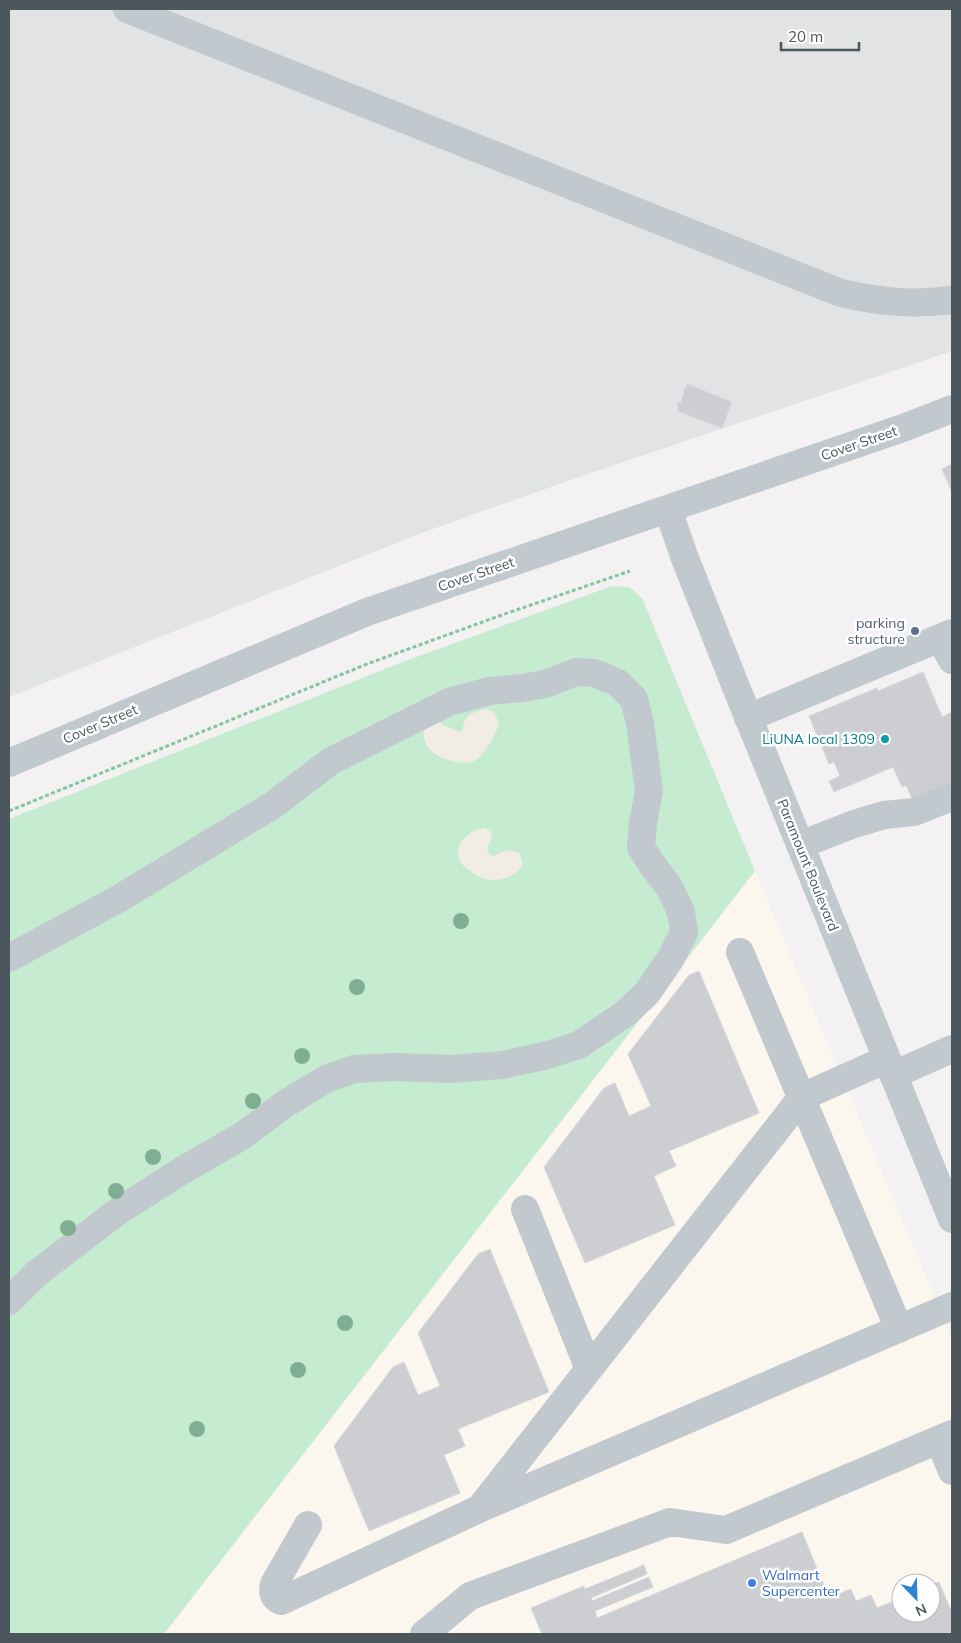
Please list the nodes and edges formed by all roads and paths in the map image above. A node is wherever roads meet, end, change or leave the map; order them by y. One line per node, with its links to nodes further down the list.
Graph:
1 (127, 9): 2 (street)
2 (952, 300)
3 (952, 409): 4 (street, Cover Street)
4 (668, 509): 7 (street, Paramount Boulevard); 8 (street, Cover Street)
5 (630, 571): 10 (path)
6 (948, 644): 7 (street)
7 (748, 718): 11 (street, Paramount Boulevard)
8 (9, 763)
9 (952, 797): 11 (street)
10 (9, 811)
11 (800, 846): 15 (street, Paramount Boulevard)
12 (740, 952): 16 (street)
13 (9, 958): 19 (street)
14 (952, 1048): 15 (street)
15 (890, 1067): 16 (street); 18 (street, Paramount Boulevard)
16 (802, 1096): 21 (street); 22 (street)
17 (525, 1209): 22 (street)
18 (952, 1219)
19 (9, 1301)
20 (952, 1306): 21 (street)
21 (900, 1329): 25 (street)
22 (589, 1369): 25 (street)
23 (946, 1437): 24 (street); 27 (street)
24 (952, 1471)
25 (479, 1509): 26 (street)
26 (308, 1526)
27 (424, 1634)

